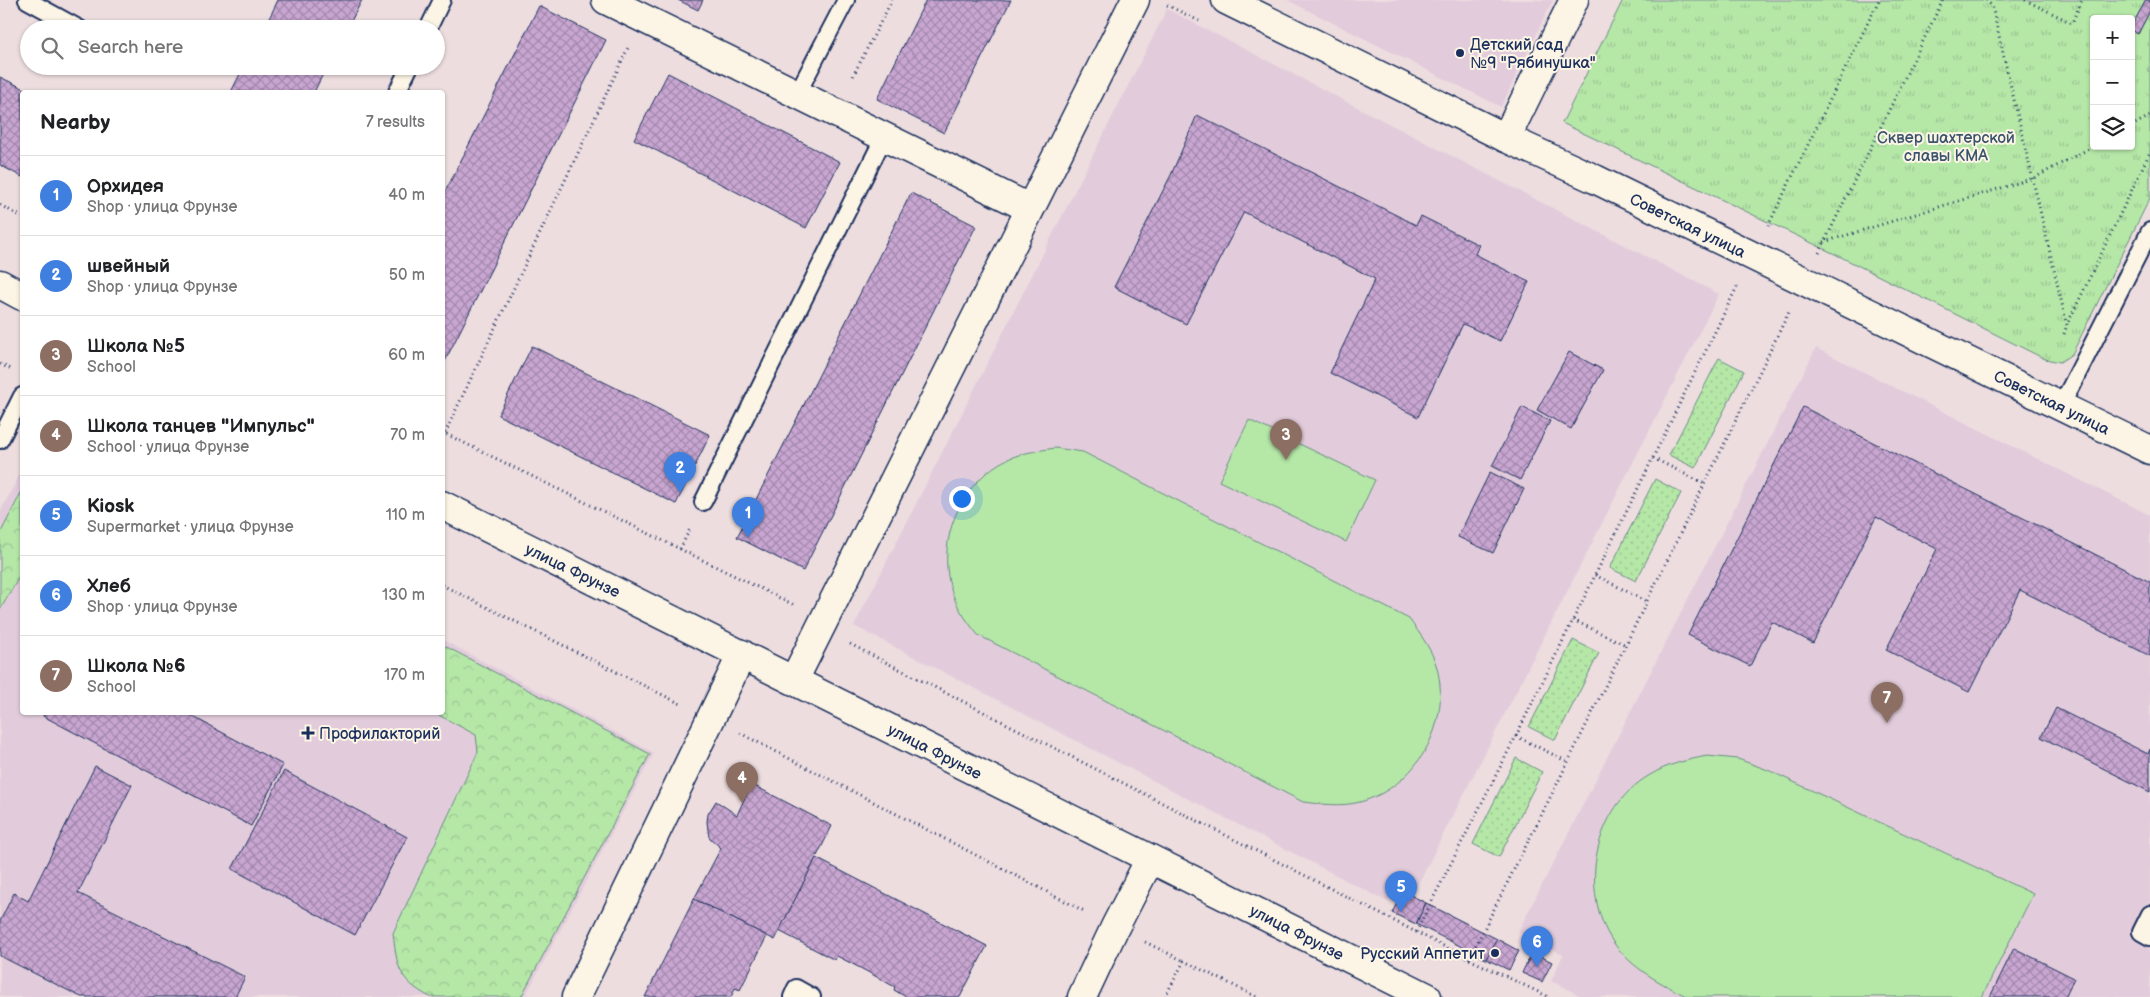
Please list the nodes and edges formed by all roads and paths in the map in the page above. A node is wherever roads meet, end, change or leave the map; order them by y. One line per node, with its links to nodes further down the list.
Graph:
1 (27, 0): 15 (lane)
2 (442, 0): 16 (lane)
3 (606, 0): 14 (street)
4 (846, 0): 20 (lane)
5 (892, 0): 18 (path)
6 (1135, 0): 29 (street)
7 (1226, 0): 24 (street, Советская улица)
8 (1574, 0): 24 (street)
9 (1879, 0): 33 (path)
10 (1943, 0): 32 (path)
11 (1986, 0): 27 (path)
12 (2025, 0): 13 (path)
13 (2082, 0)
14 (642, 18): 20 (street); 41 (path)
15 (64, 20)
16 (432, 20)
17 (406, 75): 19 (lane)
18 (853, 76)
19 (398, 90)
20 (797, 94): 23 (street)
21 (2150, 116): 22 (path)
22 (2135, 124)
23 (884, 136): 29 (street); 47 (lane)
24 (1506, 138): 33 (street, Советская улица)
25 (2090, 148): 27 (path)
26 (2150, 152): 37 (path)
27 (2034, 178): 32 (path); 37 (path)
28 (0, 205): 30 (path)
29 (1029, 208): 53 (street)
30 (20, 216)
31 (2150, 232): 40 (lane)
32 (1824, 242): 34 (path)
33 (1753, 256): 34 (street, Советская улица); 45 (path)
34 (1805, 281): 40 (street, Советская улица); 46 (path)
35 (0, 284): 36 (street)
36 (20, 295)
37 (2067, 325): 38 (path)
38 (2062, 341)
39 (20, 400): 43 (lane)
40 (2061, 406): 44 (street, Советская улица)
41 (445, 430)
42 (445, 432): 53 (path)
43 (0, 440)
44 (2150, 450)
45 (1653, 458): 46 (path); 49 (path)
46 (1705, 484): 51 (path)
47 (703, 502)
48 (445, 506): 55 (street, улица Фрунзе)
49 (1595, 575): 51 (path); 52 (path)
50 (445, 586): 57 (path)
51 (1646, 601): 54 (path)
52 (1572, 620): 54 (path); 58 (path)
53 (820, 629): 56 (street); 63 (path)
54 (1626, 645): 59 (path)
55 (742, 654): 56 (street, улица Фрунзе); 57 (street)
56 (794, 680): 60 (street, улица Фрунзе)
57 (712, 720): 62 (path); 67 (street)
58 (1516, 736): 59 (path); 63 (path)
59 (1568, 762): 65 (path)
60 (1150, 858): 62 (street); 73 (street, улица Фрунзе)
61 (2150, 914): 64 (lane)
62 (1115, 927): 66 (path); 70 (street)
63 (1416, 932): 65 (path)
64 (2150, 937)
65 (1469, 959): 74 (path)
66 (1184, 961): 71 (path); 72 (path)
67 (576, 997)
68 (792, 997): 69 (lane)
69 (812, 997)
70 (1082, 997)
71 (1166, 997)
72 (1257, 997)
73 (1427, 997)
74 (1549, 997)

